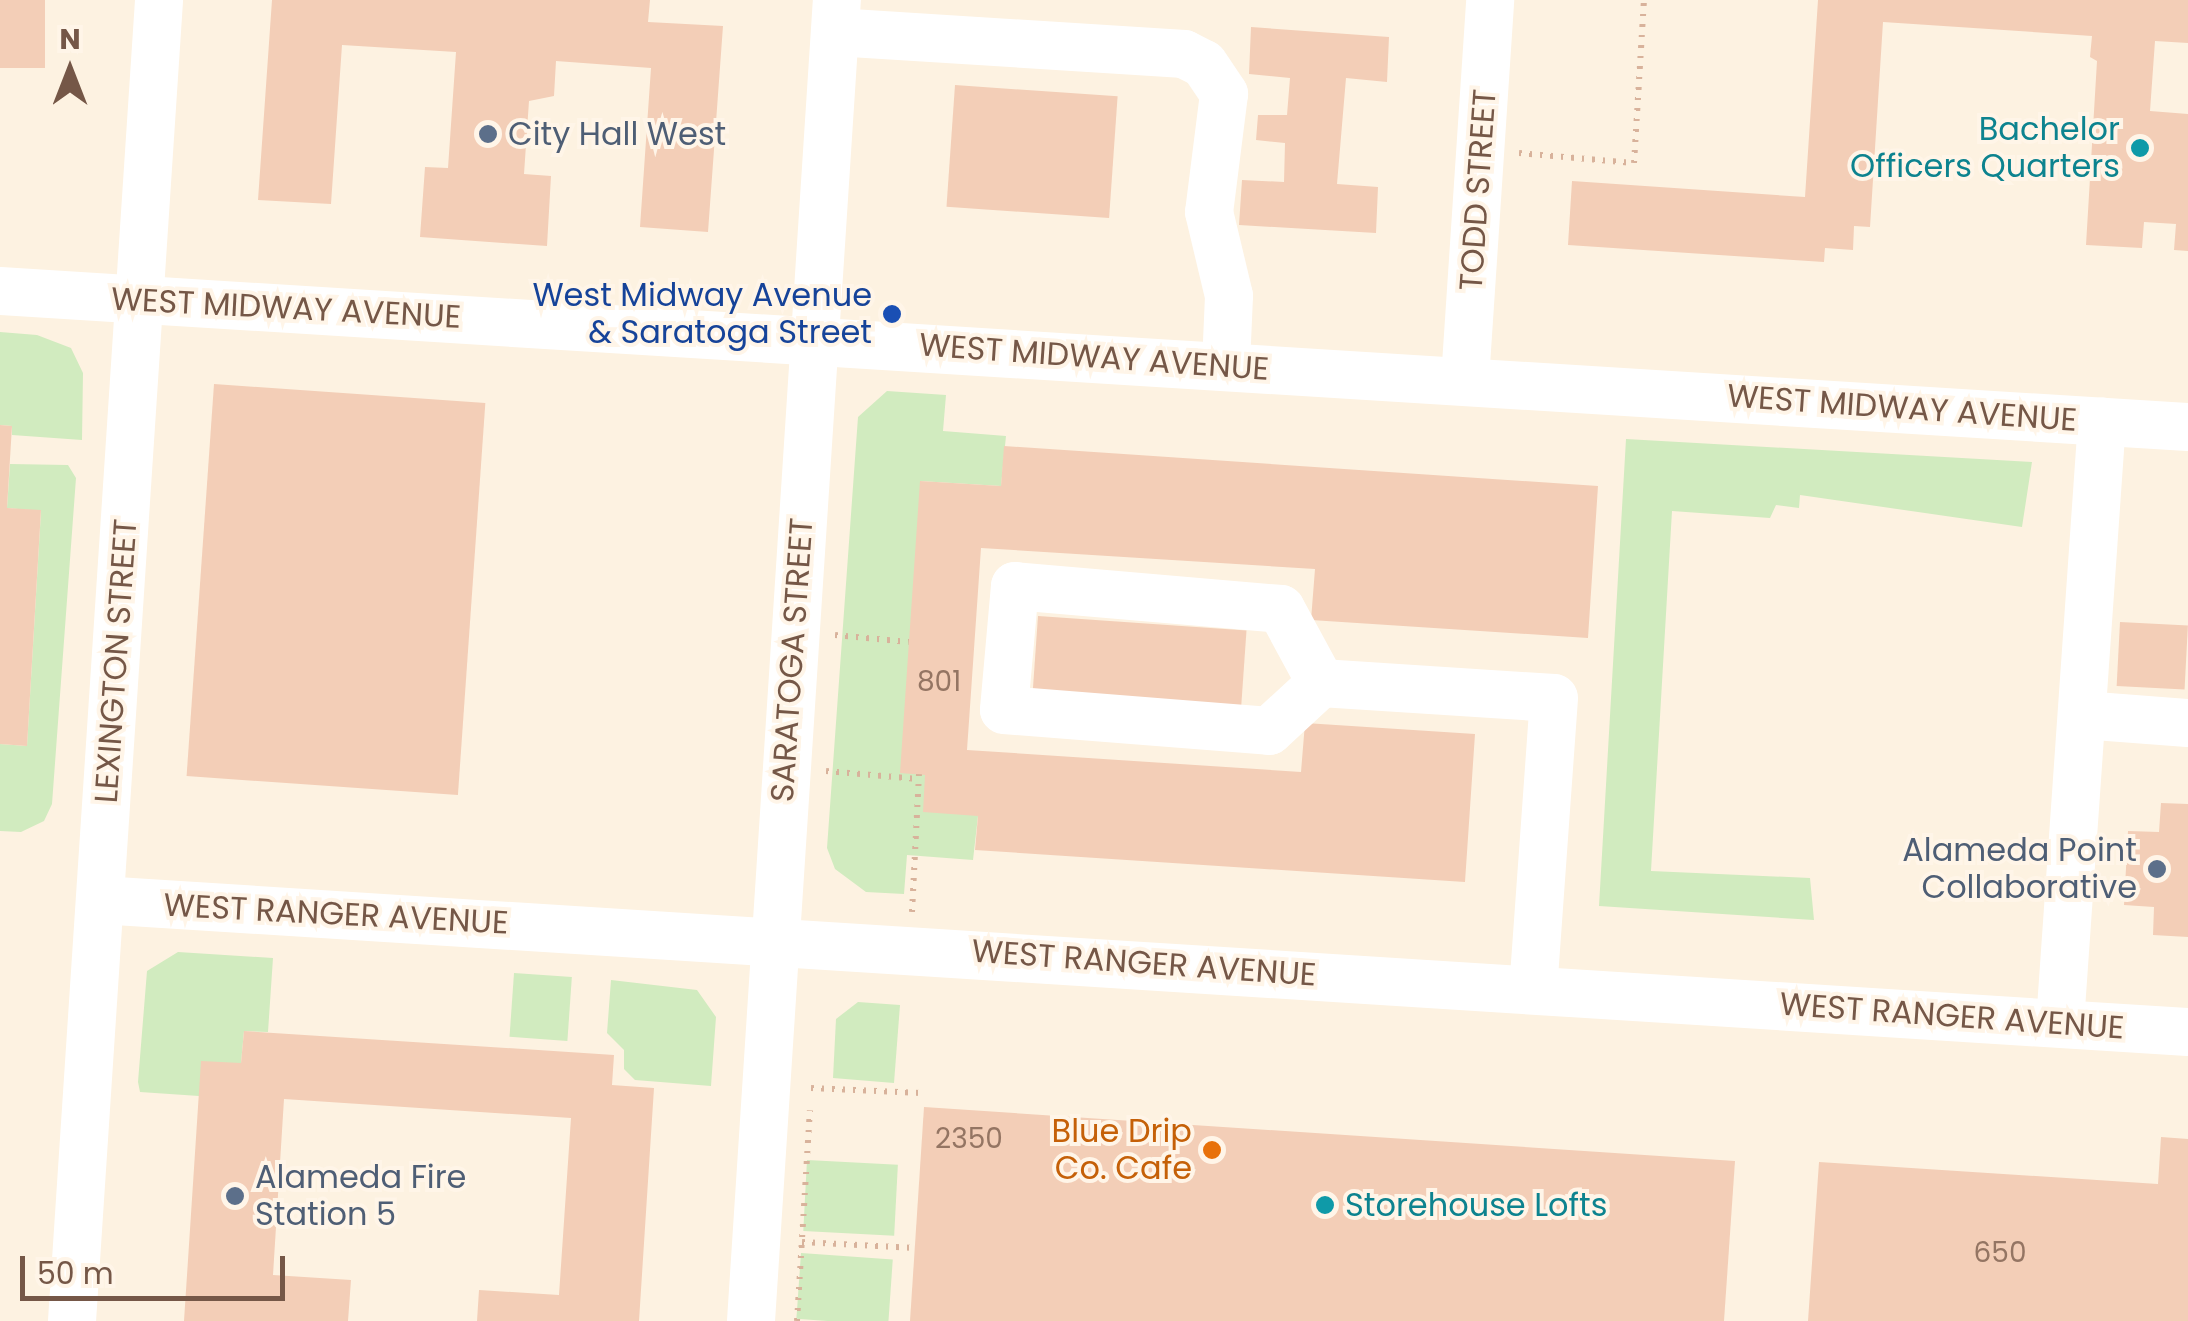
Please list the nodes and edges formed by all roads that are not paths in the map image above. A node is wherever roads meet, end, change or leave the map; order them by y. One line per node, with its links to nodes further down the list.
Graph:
1 (159, 0): 5 (street, LEXINGTON STREET)
2 (1490, 0): 8 (street, TODD STREET)
3 (836, 16): 6 (street, SARATOGA STREET); 7 (street)
4 (0, 291): 5 (street, WEST MIDWAY AVENUE)
5 (139, 300): 6 (street, WEST MIDWAY AVENUE); 14 (street, LEXINGTON STREET)
6 (813, 340): 7 (street, WEST MIDWAY AVENUE); 15 (street, SARATOGA STREET)
7 (1226, 365): 8 (street, WEST MIDWAY AVENUE)
8 (1465, 380): 9 (street, WEST MIDWAY AVENUE)
9 (2102, 422): 10 (street, WEST MIDWAY AVENUE); 12 (street)
10 (2188, 427)
11 (1321, 683): 11 (street); 16 (street)
12 (2082, 715): 13 (street); 17 (street)
13 (2188, 722)
14 (100, 900): 15 (street, WEST RANGER AVENUE); 19 (street, LEXINGTON STREET)
15 (774, 939): 16 (street, WEST RANGER AVENUE); 20 (street, SARATOGA STREET)
16 (1534, 988): 17 (street, WEST RANGER AVENUE)
17 (2060, 1023): 18 (street, WEST RANGER AVENUE)
18 (2188, 1032)
19 (72, 1321)
20 (751, 1321)

